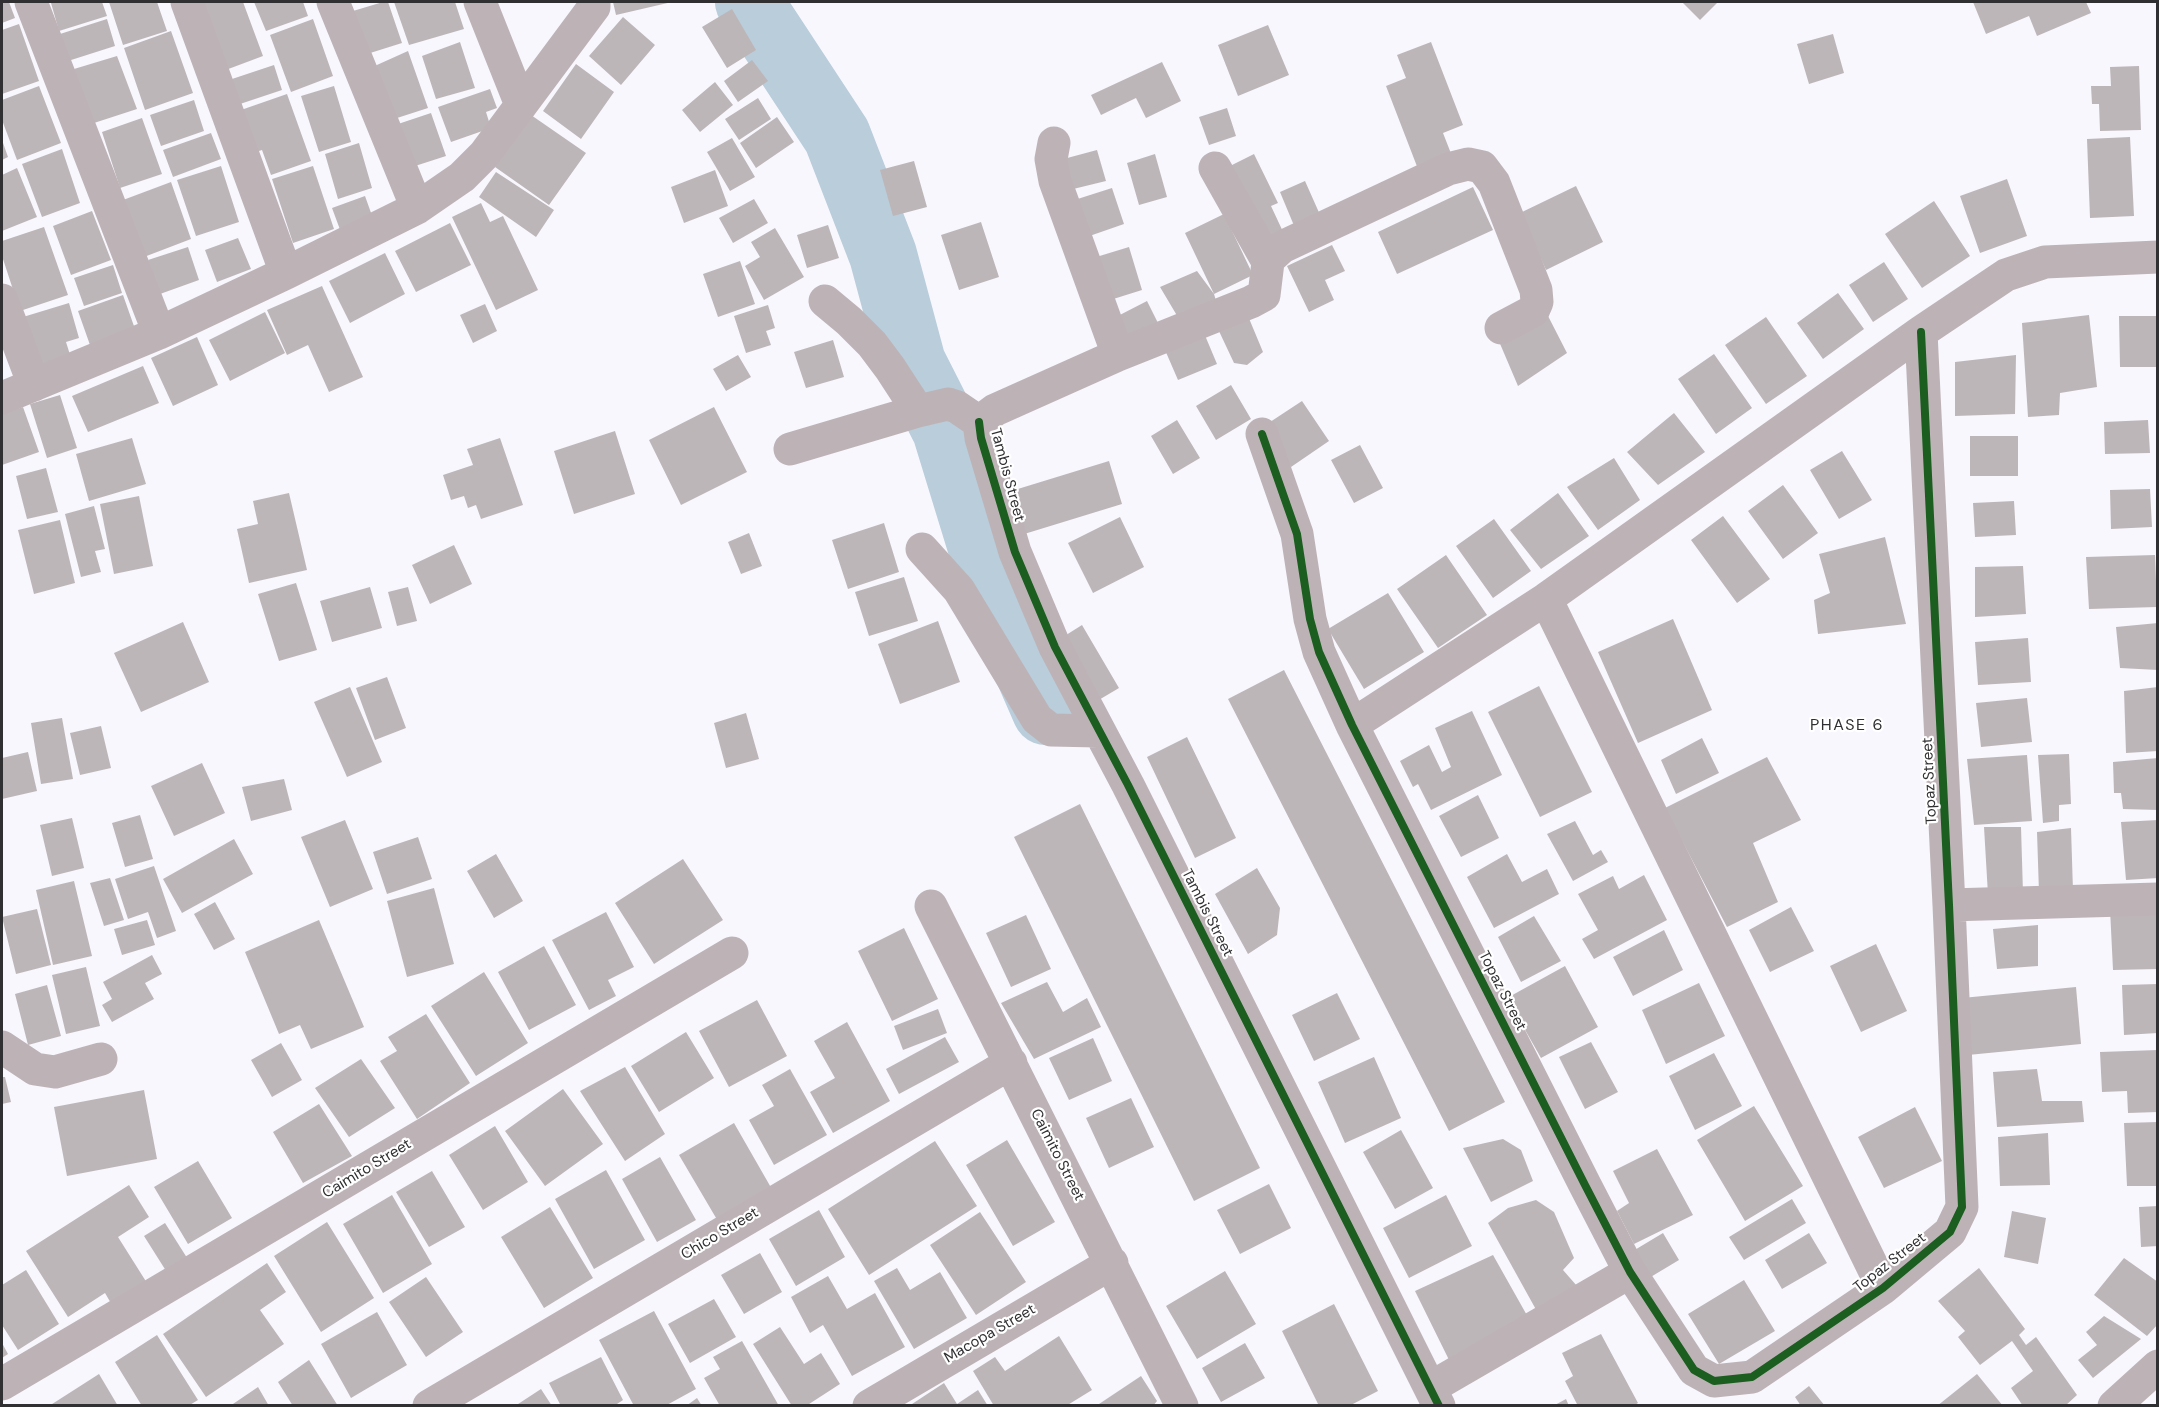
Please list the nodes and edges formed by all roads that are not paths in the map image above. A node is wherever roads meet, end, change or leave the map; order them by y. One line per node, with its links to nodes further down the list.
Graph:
1 (31, 2): 17 (street)
2 (187, 2): 12 (street)
3 (333, 2): 9 (street)
4 (480, 2): 6 (street)
5 (594, 2): 6 (street)
6 (521, 105): 9 (street)
7 (1053, 143): 18 (street)
8 (1215, 168): 11 (street)
9 (417, 208): 12 (street)
10 (2157, 257): 16 (street)
11 (1268, 262): 15 (street); 18 (street)
12 (286, 273): 17 (street)
13 (2, 300): 19 (street)
14 (825, 301): 21 (street)
15 (1501, 328)
16 (1922, 332): 26 (street); 31 (street, Topaz Street)
17 (159, 333): 19 (street)
18 (1118, 355): 22 (street)
19 (34, 385): 20 (street)
20 (2, 398)
21 (918, 411): 22 (street); 24 (street)
22 (979, 422): 28 (street, Tambis Street)
23 (1262, 434): 27 (street, Topaz Street)
24 (790, 449)
25 (922, 549): 28 (street)
26 (1546, 599): 27 (street); 38 (street)
27 (1352, 725): 37 (street, Topaz Street)
28 (1098, 732): 41 (street, Tambis Street)
29 (2157, 899): 31 (street)
30 (931, 906): 35 (street, Caimito Street)
31 (1949, 906): 38 (street, Topaz Street)
32 (732, 953): 40 (street, Caimito Street)
33 (2, 1047): 34 (street)
34 (101, 1059)
35 (1011, 1063): 36 (street, Caimito Street); 42 (street, Chico Street)
36 (1112, 1263): 43 (street, Macopa Street); 44 (street, Caimito Street)
37 (1630, 1272): 38 (street, Topaz Street); 41 (street)
38 (1883, 1288)
39 (2157, 1366): 45 (street)
40 (2, 1384)
41 (1435, 1396)
42 (429, 1406)
43 (869, 1406)
44 (1182, 1406)
45 (2114, 1406)

